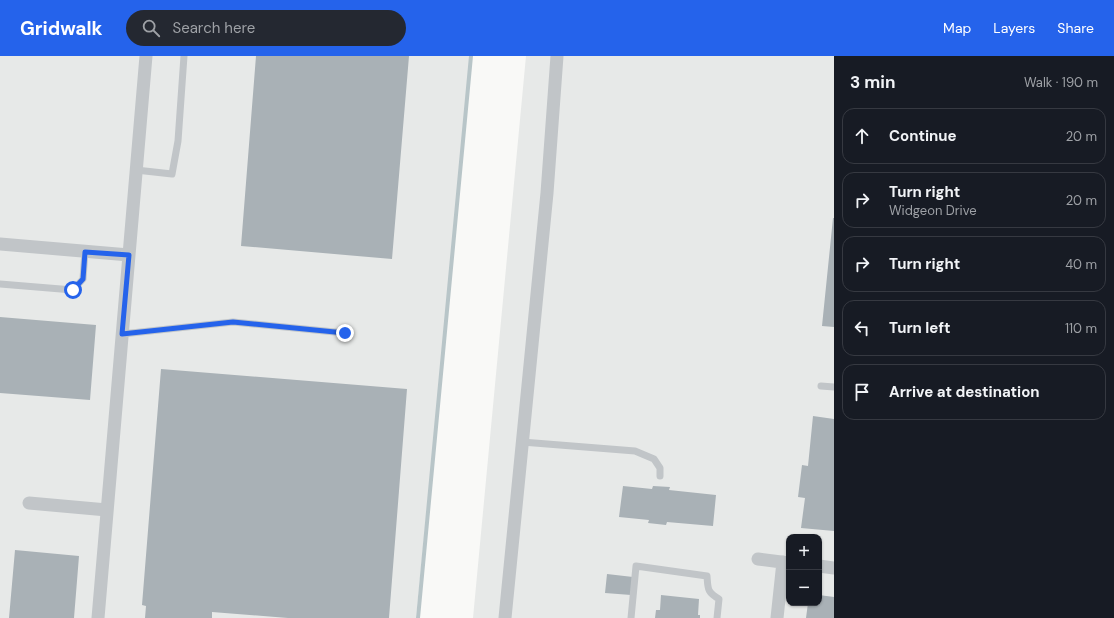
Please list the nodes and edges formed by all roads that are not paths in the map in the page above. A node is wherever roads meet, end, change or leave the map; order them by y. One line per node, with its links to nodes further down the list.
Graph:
1 (146, 56): 4 (street)
2 (184, 56): 4 (lane)
3 (557, 56): 13 (street)
4 (136, 170): 7 (street)
5 (0, 244): 6 (street)
6 (85, 252): 7 (street); 8 (lane)
7 (129, 255): 10 (street)
8 (0, 284)
9 (345, 333): 10 (lane)
10 (122, 334): 16 (street)
11 (821, 386): 12 (lane)
12 (834, 387)
13 (522, 442): 14 (lane); 22 (street)
14 (660, 476)
15 (29, 503): 16 (street)
16 (108, 510): 21 (street)
17 (758, 559): 18 (street)
18 (786, 562): 25 (street)
19 (822, 566): 20 (street)
20 (834, 568)
21 (98, 618)
22 (504, 618)
23 (631, 618): 24 (lane)
24 (717, 618)
25 (777, 618)

